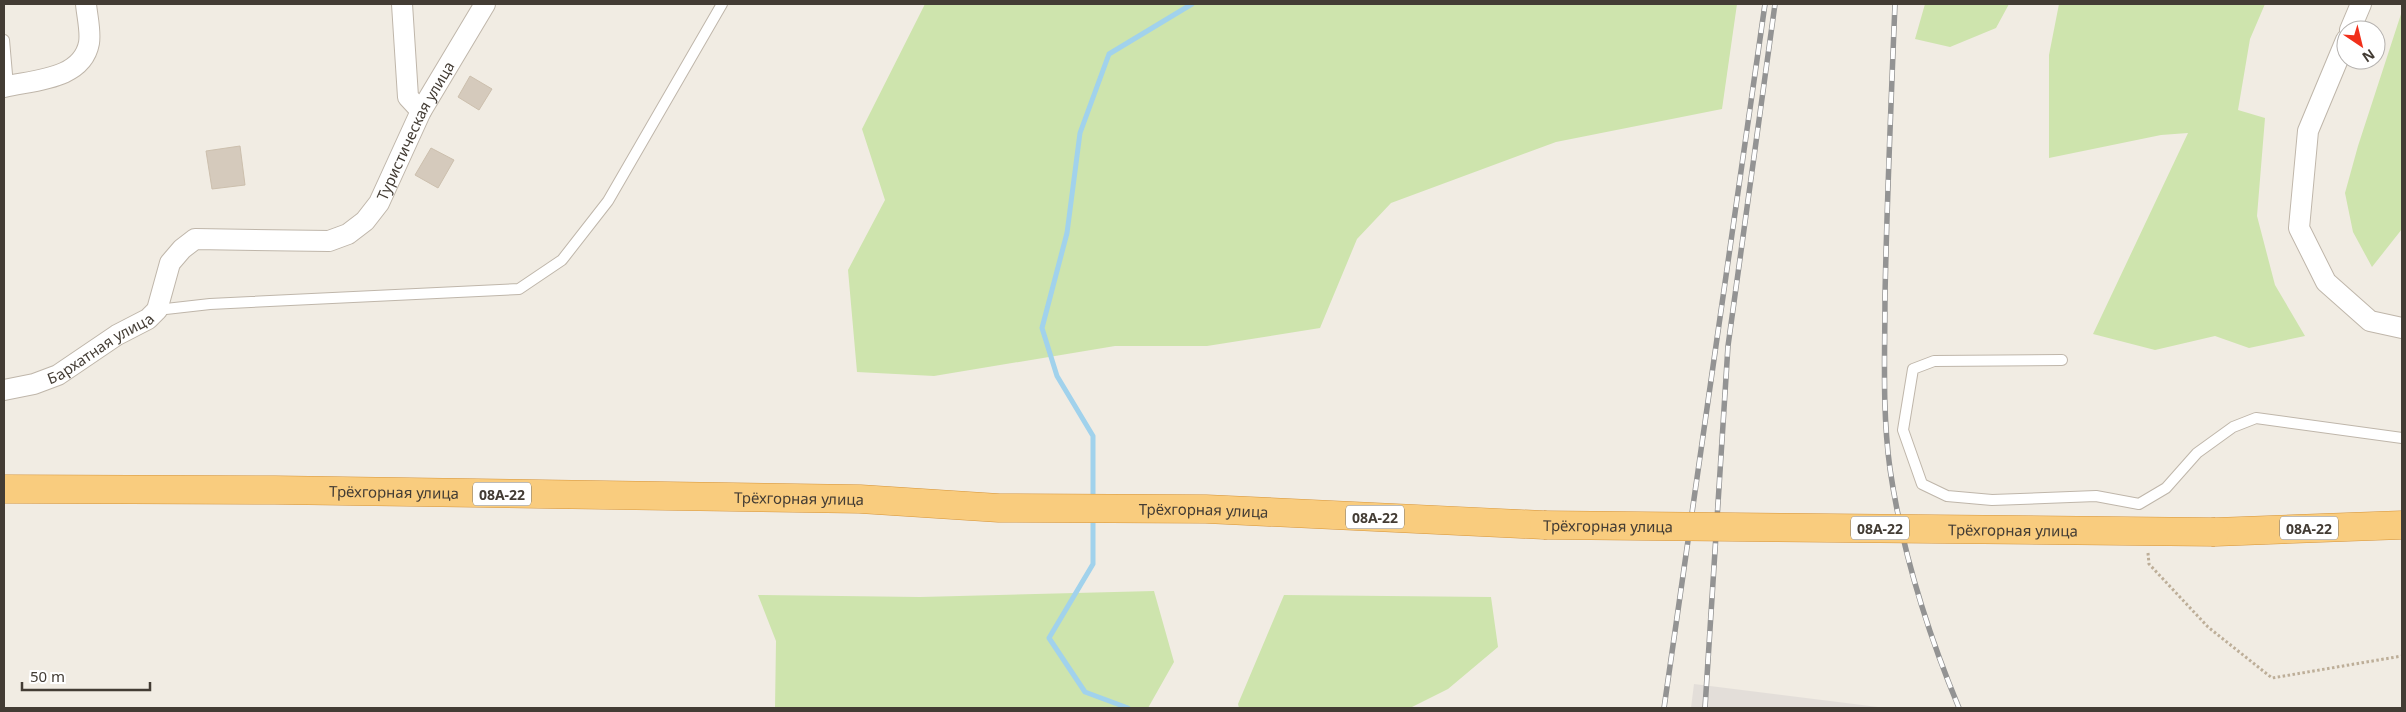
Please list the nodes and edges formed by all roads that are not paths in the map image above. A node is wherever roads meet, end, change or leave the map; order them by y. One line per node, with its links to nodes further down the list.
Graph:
1 (86, 4): 9 (street)
2 (402, 4): 10 (street)
3 (486, 4): 10 (street, Туристическая улица)
4 (722, 4): 12 (lane)
5 (2361, 4): 6 (street)
6 (2354, 20)
7 (4, 40): 9 (lane)
8 (2336, 64): 13 (street)
9 (6, 86)
10 (421, 111): 11 (street, Туристическая улица)
11 (329, 241): 12 (street, Бархатная улица)
12 (157, 310): 15 (street, Бархатная улица)
13 (2402, 328)
14 (2062, 360): 16 (lane)
15 (4, 390)
16 (2402, 438)
17 (4, 489): 18 (highway, Трёхгорная улица / 08А-22, bridge)
18 (2402, 524)

